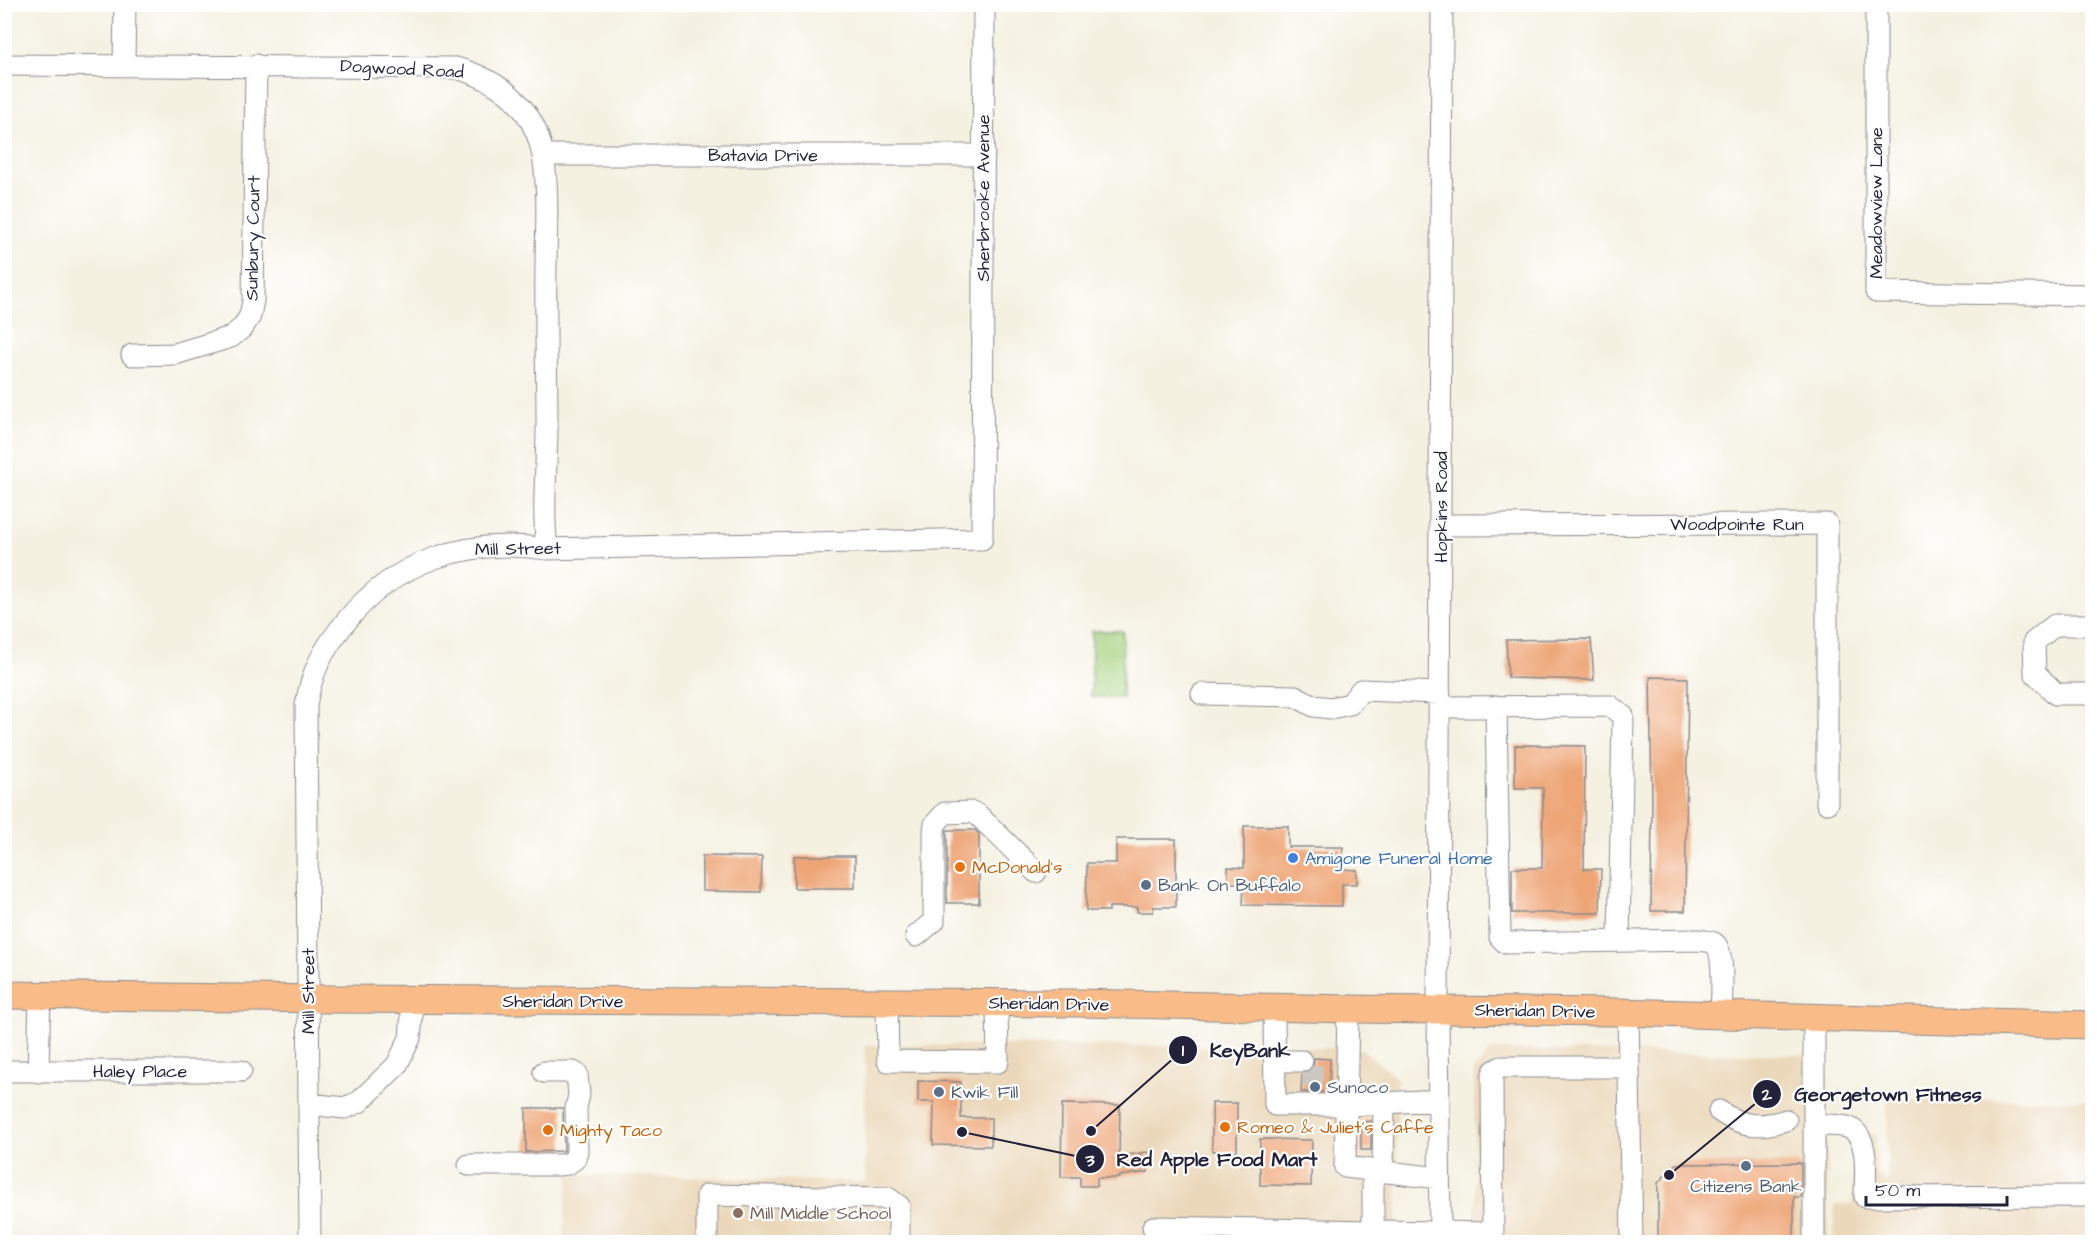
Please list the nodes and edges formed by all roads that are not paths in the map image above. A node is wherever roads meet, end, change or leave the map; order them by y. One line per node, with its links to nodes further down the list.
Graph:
1 (124, 4): 6 (street)
2 (984, 4): 9 (street, Sherbrooke Avenue)
3 (1442, 4): 13 (street, Hopkins Road)
4 (1876, 4): 10 (street, Meadowview Lane)
5 (4, 65): 6 (street, Dogwood Road)
6 (124, 65): 7 (street, Dogwood Road)
7 (256, 65): 8 (street, Dogwood Road); 11 (street, Sunbury Court)
8 (543, 155): 9 (street, Batavia Drive); 14 (street, Dogwood Road)
9 (984, 155): 12 (street, Sherbrooke Avenue)
10 (2092, 295)
11 (132, 355)
12 (981, 391): 14 (street, Mill Street)
13 (1441, 525): 18 (street, Hopkins Road); 20 (street, Woodpointe Run)
14 (547, 549): 26 (street, Mill Street)
15 (2092, 625): 17 (street)
16 (1202, 694): 18 (street)
17 (2092, 694)
18 (1440, 700): 19 (street); 32 (street, Hopkins Road)
19 (1496, 706): 23 (street); 23 (street)
20 (1827, 803)
21 (1036, 872): 22 (street)
22 (916, 936)
23 (1619, 941): 34 (street)
24 (4, 995): 25 (main road, Sheridan Drive)
25 (40, 995): 26 (main road, Sheridan Drive); 42 (street)
26 (308, 999): 27 (main road, Sheridan Drive); 46 (street, Mill Street)
27 (414, 1000): 28 (main road, Sheridan Drive); 46 (street)
28 (887, 1002): 29 (main road, Sheridan Drive); 29 (street)
29 (997, 1003): 30 (main road, Sheridan Drive)
30 (1274, 1007): 31 (main road, Sheridan Drive); 38 (street)
31 (1348, 1009): 32 (main road, Sheridan Drive); 47 (street)
32 (1438, 1010): 33 (main road, Sheridan Drive); 44 (street, Hopkins Road)
33 (1628, 1012): 34 (main road, Sheridan Drive); 37 (street)
34 (1720, 1015): 35 (main road, Sheridan Drive)
35 (1814, 1017): 36 (main road, Sheridan Drive); 49 (street)
36 (2092, 1025)
37 (1629, 1067): 58 (street); 62 (street)
38 (1275, 1068): 39 (street); 47 (street)
39 (1302, 1068)
40 (4, 1071): 42 (street, Haley Place)
41 (241, 1071): 42 (street, Haley Place)
42 (38, 1072)
43 (544, 1072): 50 (street)
44 (1439, 1100): 45 (street); 52 (street, Hopkins Road)
45 (1384, 1103): 47 (street); 51 (street)
46 (309, 1104): 59 (street, Mill Street)
47 (1346, 1105): 51 (street)
48 (1748, 1115): 49 (street)
49 (1814, 1123): 53 (street); 63 (street)
50 (469, 1165)
51 (1378, 1171): 52 (street); 55 (street)
52 (1439, 1178): 57 (street, Hopkins Road)
53 (2092, 1196)
54 (1152, 1227): 56 (street)
55 (1373, 1232): 56 (street); 57 (street)
56 (1201, 1235)
57 (1440, 1238): 58 (street)
58 (1493, 1238)
59 (310, 1242)
60 (707, 1242): 61 (street)
61 (899, 1242)
62 (1632, 1242)
63 (1814, 1242)

